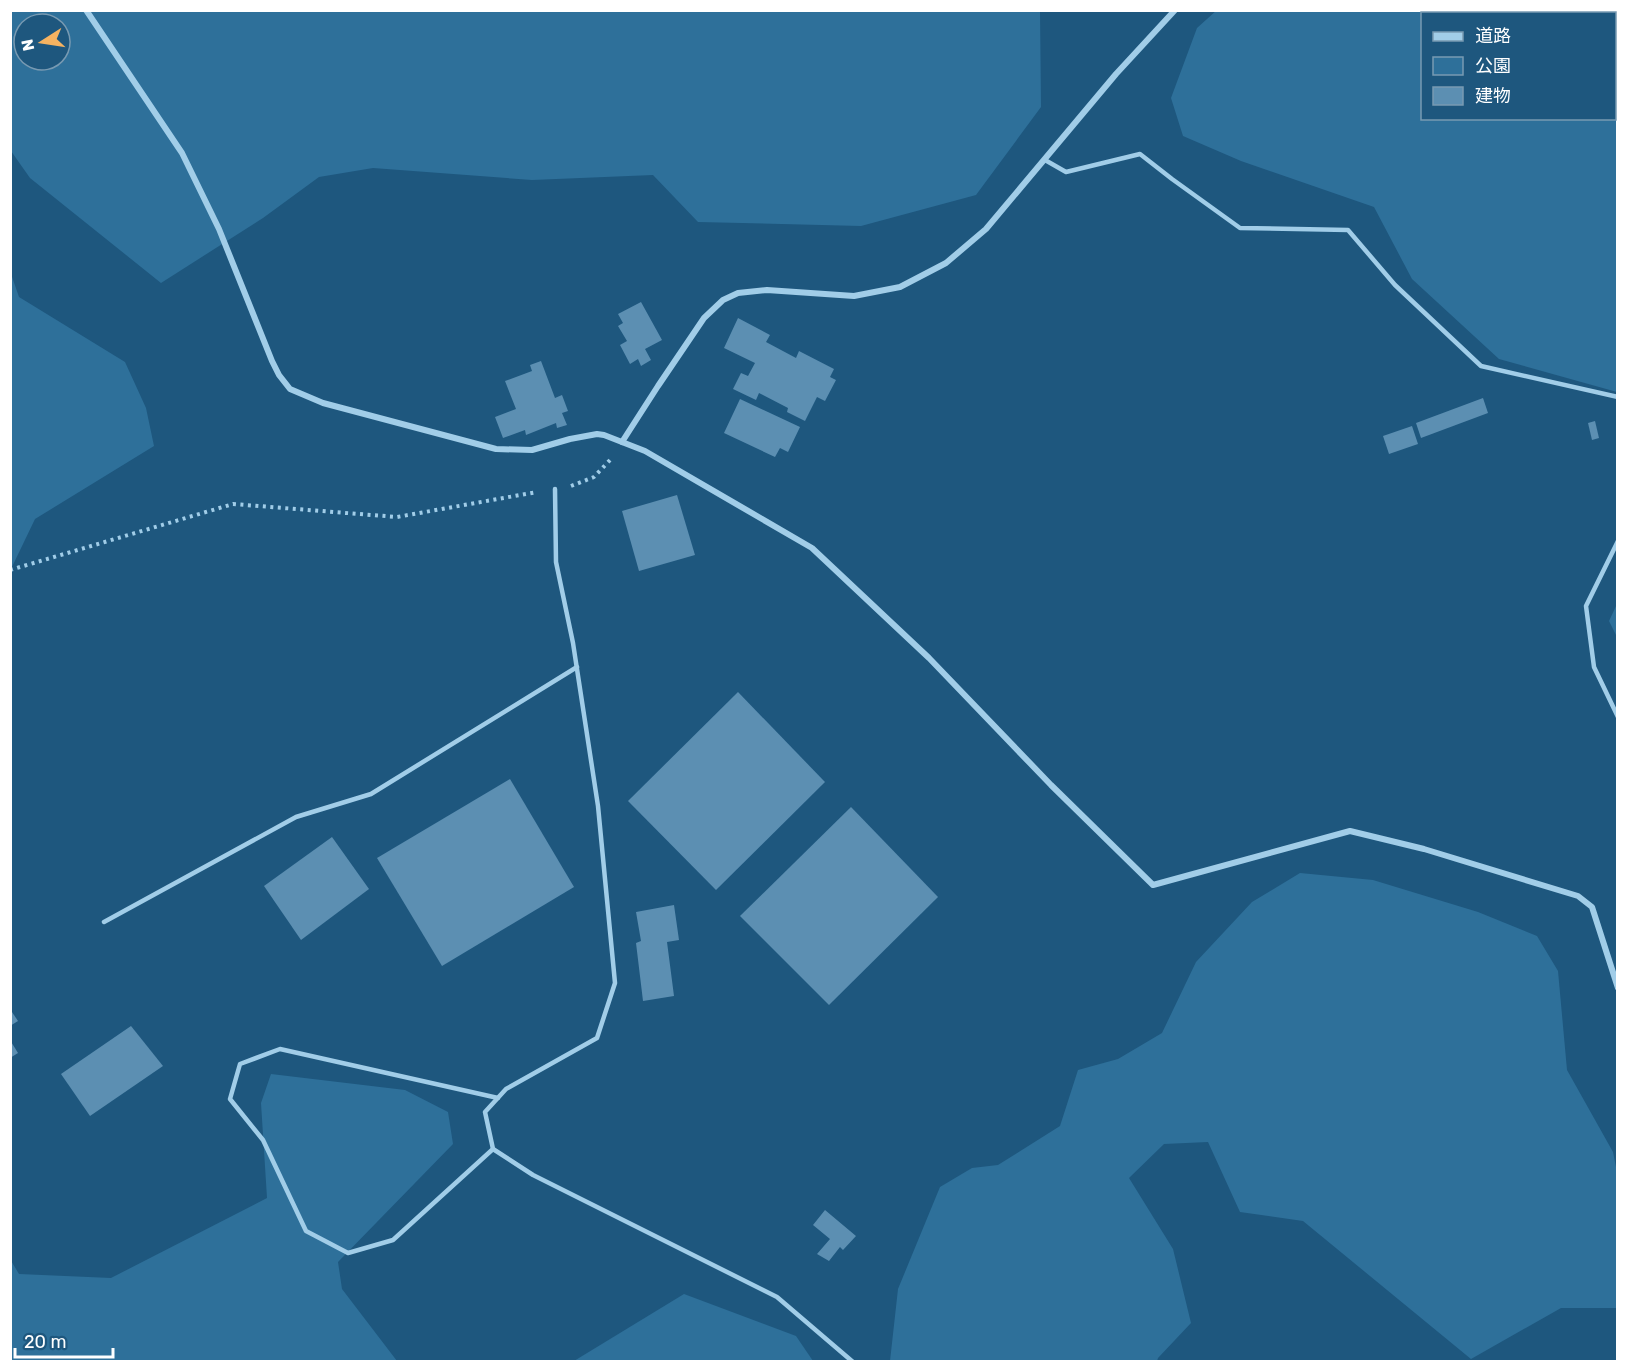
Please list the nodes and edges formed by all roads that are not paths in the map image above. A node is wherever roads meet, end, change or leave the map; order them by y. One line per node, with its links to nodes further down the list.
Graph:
1 (86, 10): 5 (street)
2 (1175, 10): 3 (street)
3 (1045, 160): 4 (lane); 5 (street)
4 (1617, 397)
5 (622, 442): 11 (street)
6 (555, 489): 8 (lane)
7 (1617, 541): 9 (lane)
8 (577, 667): 10 (lane); 12 (lane)
9 (1617, 717)
10 (104, 922)
11 (1617, 987)
12 (498, 1098): 13 (lane); 13 (lane)
13 (493, 1149): 14 (lane)
14 (854, 1362)

